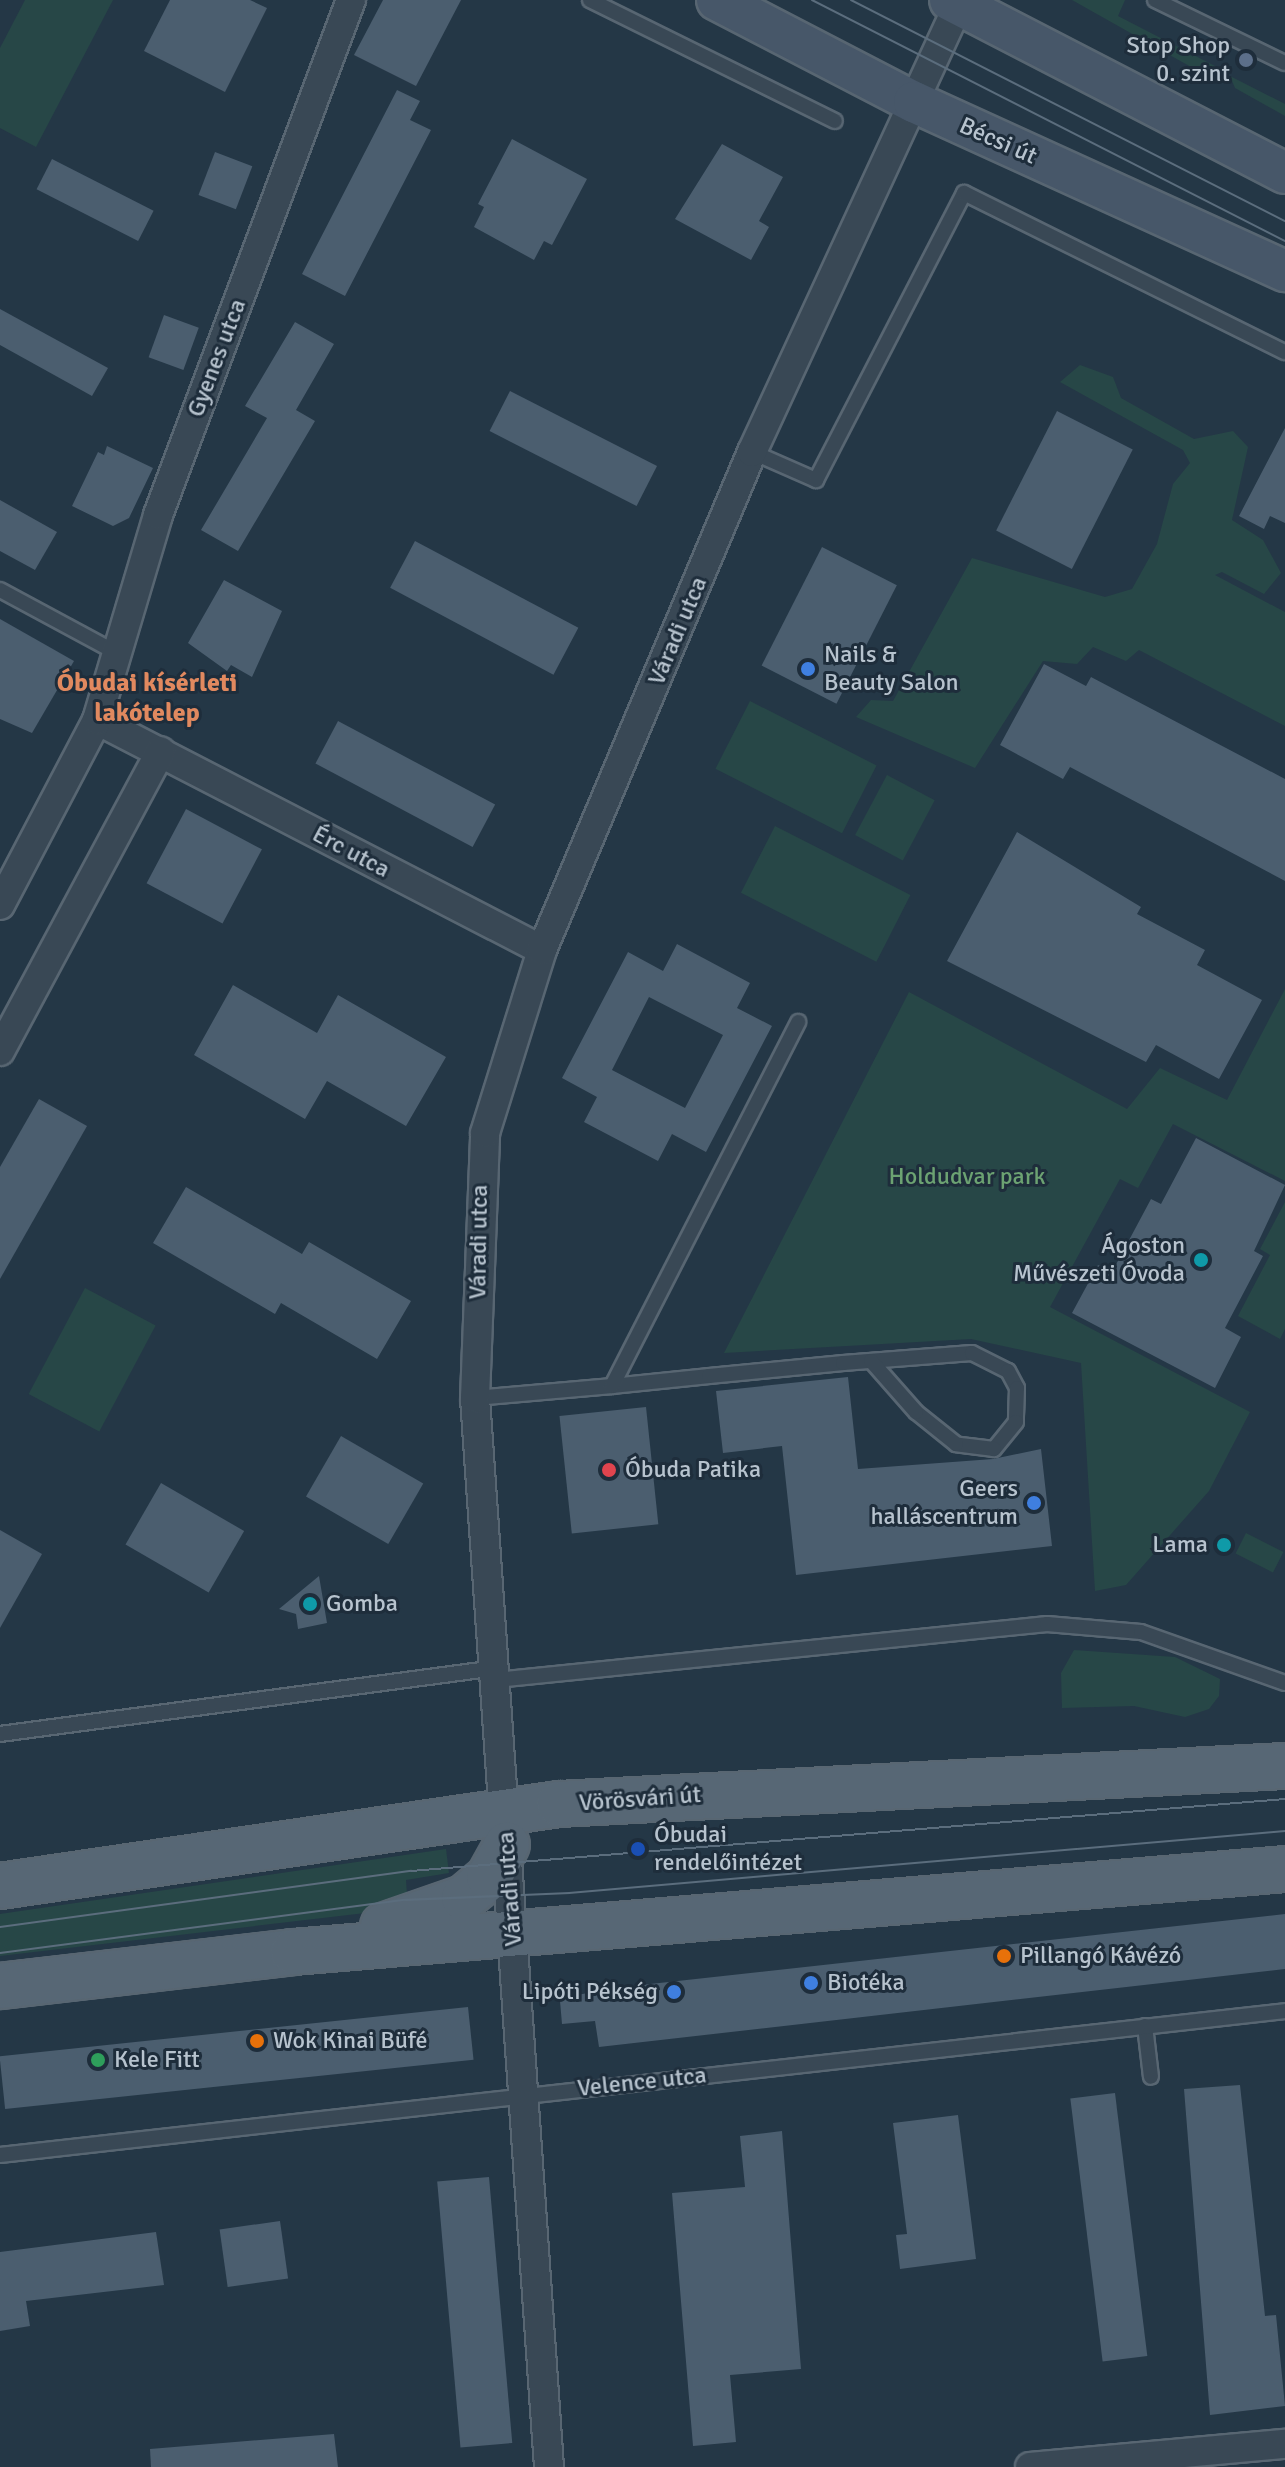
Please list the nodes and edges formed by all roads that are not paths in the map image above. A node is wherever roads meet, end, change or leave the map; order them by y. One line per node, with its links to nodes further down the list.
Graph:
1 (351, 0): 14 (street, Gyenes utca)
2 (590, 0): 8 (lane)
3 (717, 0): 7 (main road, Bécsi út)
4 (1155, 0): 6 (lane)
5 (957, 1): 7 (street, Váradi utca); 9 (main road)
6 (1285, 63)
7 (914, 102): 10 (main road, Bécsi út); 12 (street, Váradi utca)
8 (835, 121)
9 (1285, 173)
10 (1285, 271)
11 (1285, 352): 12 (lane)
12 (752, 452): 18 (street, Váradi utca)
13 (0, 590): 14 (lane)
14 (117, 653): 15 (street, Gyenes utca)
15 (97, 720): 16 (street); 17 (street, Gyenes utca)
16 (161, 751): 18 (street, Érc utca); 20 (street)
17 (0, 905)
18 (542, 950): 23 (street, Váradi utca)
19 (798, 1022): 22 (lane)
20 (0, 1051)
21 (871, 1361): 21 (lane); 22 (lane)
22 (612, 1386): 23 (lane)
23 (475, 1398): 24 (street, Váradi utca)
24 (496, 1674): 25 (lane); 26 (lane); 28 (street, Váradi utca)
25 (1285, 1683)
26 (0, 1734)
27 (1285, 1766): 28 (main road, Vörösvári út)
28 (505, 1828): 30 (main road, Vörösvári út); 31 (street, Váradi utca); 32 (main road)
29 (1285, 1869): 31 (main road)
30 (0, 1886)
31 (513, 1935): 32 (main road); 37 (street, Váradi utca)
32 (293, 1952): 33 (main road)
33 (0, 1986)
34 (1285, 2011): 35 (lane, Velence utca)
35 (1145, 2026): 36 (lane); 37 (lane, Velence utca)
36 (1151, 2077)
37 (526, 2095): 38 (lane, Velence utca); 40 (street, Váradi utca)
38 (0, 2155)
39 (1277, 2452): 41 (street)
40 (549, 2467)
41 (1030, 2467)

